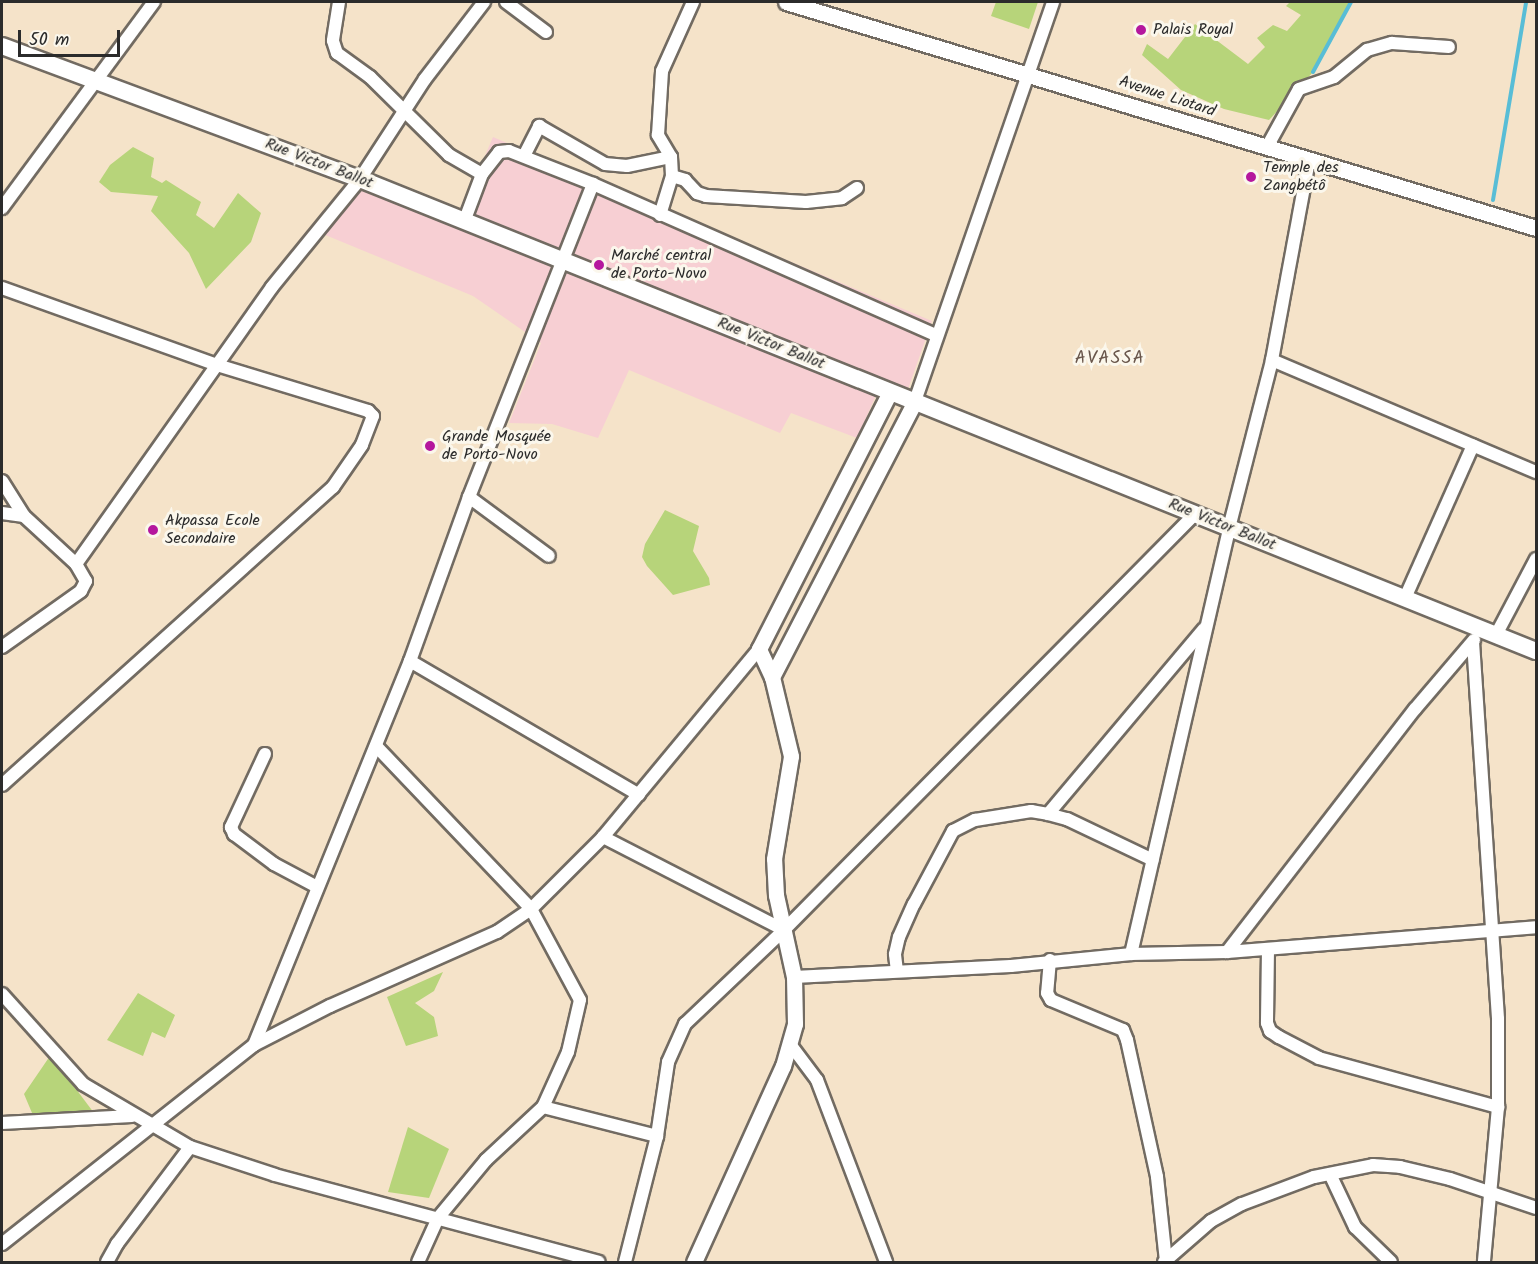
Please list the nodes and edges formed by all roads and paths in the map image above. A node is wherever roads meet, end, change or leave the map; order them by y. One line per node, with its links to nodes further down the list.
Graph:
1 (154, 2): 12 (street)
2 (339, 2): 13 (street)
3 (484, 2): 13 (street)
4 (506, 2): 8 (street)
5 (693, 2): 16 (street)
6 (786, 2): 11 (street, Avenue Liotard)
7 (1053, 2): 11 (street)
8 (546, 32)
9 (2, 46): 12 (main road, Rue Victor Ballot)
10 (1449, 47): 14 (street)
11 (1026, 71): 14 (street, Avenue Liotard); 29 (street)
12 (98, 80): 20 (main road, Rue Victor Ballot); 23 (street)
13 (407, 111): 18 (street); 20 (street)
14 (1267, 147): 17 (street, Avenue Liotard)
15 (525, 156): 16 (street); 18 (street); 21 (street)
16 (671, 157): 19 (street)
17 (1309, 160): 26 (street, Avenue Liotard); 30 (street)
18 (482, 174): 25 (street)
19 (672, 176): 22 (street); 24 (street)
20 (360, 179): 25 (main road, Rue Victor Ballot); 31 (street)
21 (593, 184): 24 (street); 27 (street)
22 (856, 188)
23 (2, 208)
24 (660, 215): 29 (street)
25 (464, 222): 27 (main road, Rue Victor Ballot)
26 (1536, 228)
27 (563, 260): 32 (main road, Rue Victor Ballot); 37 (street)
28 (2, 288): 31 (street)
29 (936, 335): 33 (street)
30 (1272, 360): 34 (street); 41 (street)
31 (217, 365): 44 (street); 56 (street)
32 (890, 392): 33 (main road, Rue Victor Ballot); 50 (street)
33 (915, 401): 39 (main road, Rue Victor Ballot); 53 (street)
34 (1473, 445): 35 (street); 45 (street)
35 (1536, 472)
36 (2, 481): 40 (street)
37 (469, 497): 42 (street); 52 (street)
38 (2, 513): 40 (street)
39 (1194, 515): 41 (main road, Rue Victor Ballot); 64 (street)
40 (24, 516): 44 (street)
41 (1229, 528): 45 (main road, Rue Victor Ballot); 46 (street)
42 (549, 556)
43 (1536, 559): 47 (street)
44 (76, 564): 49 (street)
45 (1405, 598): 48 (main road, Rue Victor Ballot)
46 (1206, 627): 58 (street); 60 (street)
47 (1496, 635): 48 (main road, Rue Victor Ballot); 51 (main road, Rue Victor Ballot)
48 (1476, 636): 65 (street); 67 (street)
49 (2, 647)
50 (759, 649): 53 (street); 57 (street)
51 (1536, 651)
52 (410, 661): 54 (street); 57 (street)
53 (772, 677): 64 (street)
54 (376, 746): 61 (street); 62 (street)
55 (265, 754): 61 (street)
56 (2, 784)
57 (639, 795): 59 (street)
58 (1048, 814): 60 (street); 70 (street)
59 (603, 837): 62 (street); 64 (street)
60 (1153, 860): 68 (street)
61 (317, 887): 74 (street)
62 (531, 909): 74 (street); 75 (street)
63 (1536, 927): 65 (street)
64 (784, 930): 71 (street); 80 (street)
65 (1491, 932): 66 (street); 76 (street)
66 (1268, 949): 67 (street); 76 (street)
67 (1227, 952): 68 (street)
68 (1131, 954): 69 (street)
69 (1050, 960): 70 (street); 87 (street)
70 (897, 971): 71 (street)
71 (794, 977): 73 (street)
72 (2, 994): 77 (street)
73 (790, 1044): 92 (street); 93 (street)
74 (254, 1045): 79 (street)
75 (543, 1107): 80 (street); 85 (street)
76 (1498, 1107): 83 (street)
77 (133, 1116): 78 (street); 79 (street)
78 (2, 1123)
79 (152, 1125): 81 (street); 86 (street)
80 (657, 1136): 91 (street)
81 (190, 1147): 85 (street); 88 (street)
82 (1330, 1174): 83 (street); 87 (street); 94 (street)
83 (1492, 1191): 84 (street); 95 (street)
84 (1536, 1208)
85 (438, 1218): 89 (street); 90 (street)
86 (2, 1244)
87 (1165, 1262)
88 (107, 1263)
89 (418, 1263)
90 (599, 1263)
91 (625, 1263)
92 (694, 1263)
93 (886, 1263)
94 (1391, 1263)
95 (1484, 1263)

